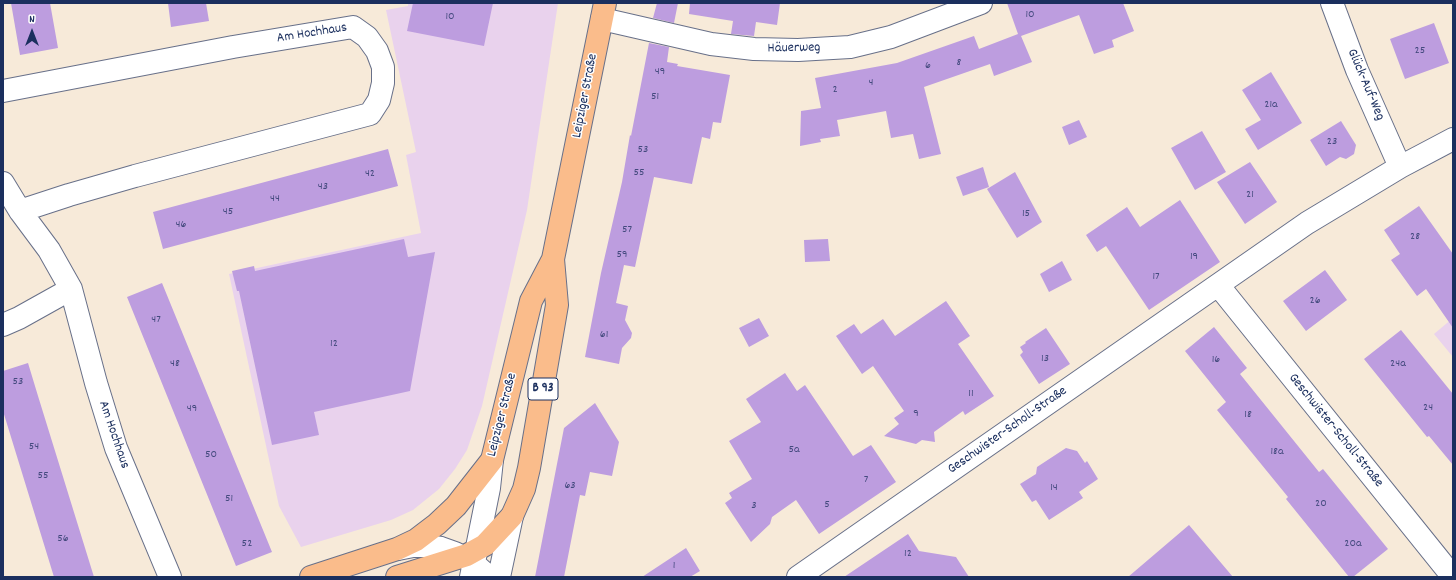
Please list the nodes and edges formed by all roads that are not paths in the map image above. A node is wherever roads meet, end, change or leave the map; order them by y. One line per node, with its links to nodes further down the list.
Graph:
1 (981, 3): 3 (street, Häuerweg)
2 (1332, 3): 6 (street, Glück-Auf-Weg)
3 (604, 11): 9 (main road, Leipziger Straße / B 93)
4 (3, 91): 8 (street, Am Hochhaus)
5 (1453, 139): 6 (street, Geschwister-Scholl-Straße)
6 (1400, 167): 10 (street, Geschwister-Scholl-Straße)
7 (3, 183): 8 (street, Am Hochhaus)
8 (20, 211): 11 (street, Am Hochhaus)
9 (553, 259): 13 (main road, Leipziger Straße / B 93); 14 (main road, Leipziger Straße / B 93)
10 (1218, 285): 21 (street, Geschwister-Scholl-Straße); 22 (street, Geschwister-Scholl-Straße)
11 (70, 289): 12 (street); 17 (street, Am Hochhaus)
12 (3, 326)
13 (492, 460): 15 (main road, B 93); 16 (street, Leipziger Straße)
14 (512, 516): 16 (main road, B 93); 20 (street, Leipziger Straße)
15 (397, 549): 16 (street, B 93); 18 (main road, B 93)
16 (475, 564): 19 (main road, B 93)
17 (170, 577)
18 (311, 577)
19 (397, 577)
20 (499, 577)
21 (798, 577)
22 (1453, 577)

